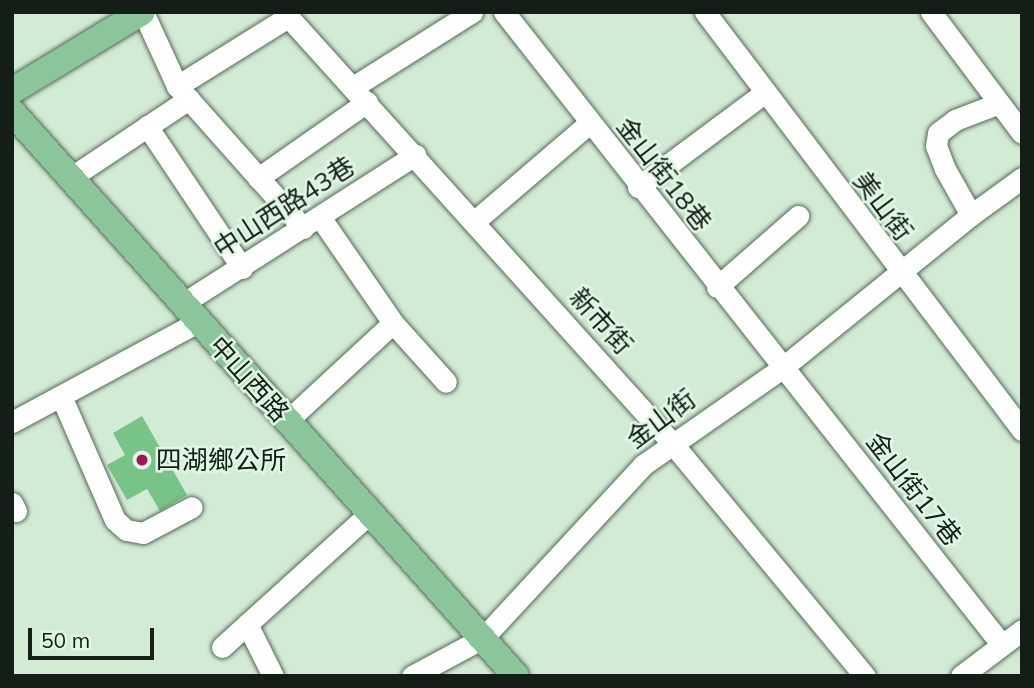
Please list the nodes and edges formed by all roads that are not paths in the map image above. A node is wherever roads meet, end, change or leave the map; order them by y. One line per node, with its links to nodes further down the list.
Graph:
1 (143, 12): 7 (main road); 8 (street)
2 (472, 12): 10 (street)
3 (504, 12): 13 (street, 金山街18巷)
4 (705, 12): 9 (street, 美山街)
5 (931, 12): 11 (street)
6 (286, 15): 8 (street); 10 (street, 新市街)
7 (12, 91)
8 (183, 93): 14 (street); 18 (street)
9 (764, 93): 20 (street); 26 (street, 美山街)
10 (360, 94): 16 (street, 新市街); 18 (street)
11 (999, 103): 15 (street); 21 (street)
12 (12, 111): 17 (main road, 中山西路)
13 (588, 124): 20 (street, 金山街18巷); 23 (street)
14 (147, 126): 17 (street); 25 (street)
15 (1022, 133)
16 (415, 155): 23 (street, 新市街); 24 (street, 中山西路43巷)
17 (70, 178): 28 (main road, 中山西路)
18 (258, 178): 24 (street)
19 (1022, 178): 21 (street, 金山街)
20 (638, 187): 27 (street, 金山街18巷)
21 (971, 215): 26 (street, 金山街)
22 (798, 216): 27 (street)
23 (475, 221): 36 (street, 新市街)
24 (312, 223): 25 (street, 中山西路43巷); 29 (street)
25 (242, 268): 28 (street, 中山西路43巷)
26 (897, 272): 30 (street, 金山街); 35 (street, 美山街)
27 (717, 287): 30 (street, 金山街18巷)
28 (190, 313): 32 (street, 中山西路43巷); 33 (main road, 中山西路)
29 (393, 323): 31 (street); 33 (street)
30 (782, 368): 36 (street, 金山街); 42 (street, 金山街17巷)
31 (446, 382)
32 (61, 396): 34 (street, 中山西路43巷); 37 (street)
33 (287, 421): 38 (main road, 中山西路)
34 (12, 422)
35 (1022, 430)
36 (672, 443): 41 (street, 金山街); 47 (street, 新市街)
37 (192, 507)
38 (370, 513): 39 (street); 41 (main road, 中山西路)
39 (247, 624): 43 (street); 44 (street)
40 (1022, 630): 42 (street)
41 (483, 638): 45 (street, 金山街); 46 (main road, 中山西路)
42 (1002, 645): 48 (street)
43 (222, 647)
44 (273, 676)
45 (412, 676)
46 (516, 676)
47 (865, 676)
48 (961, 676)

